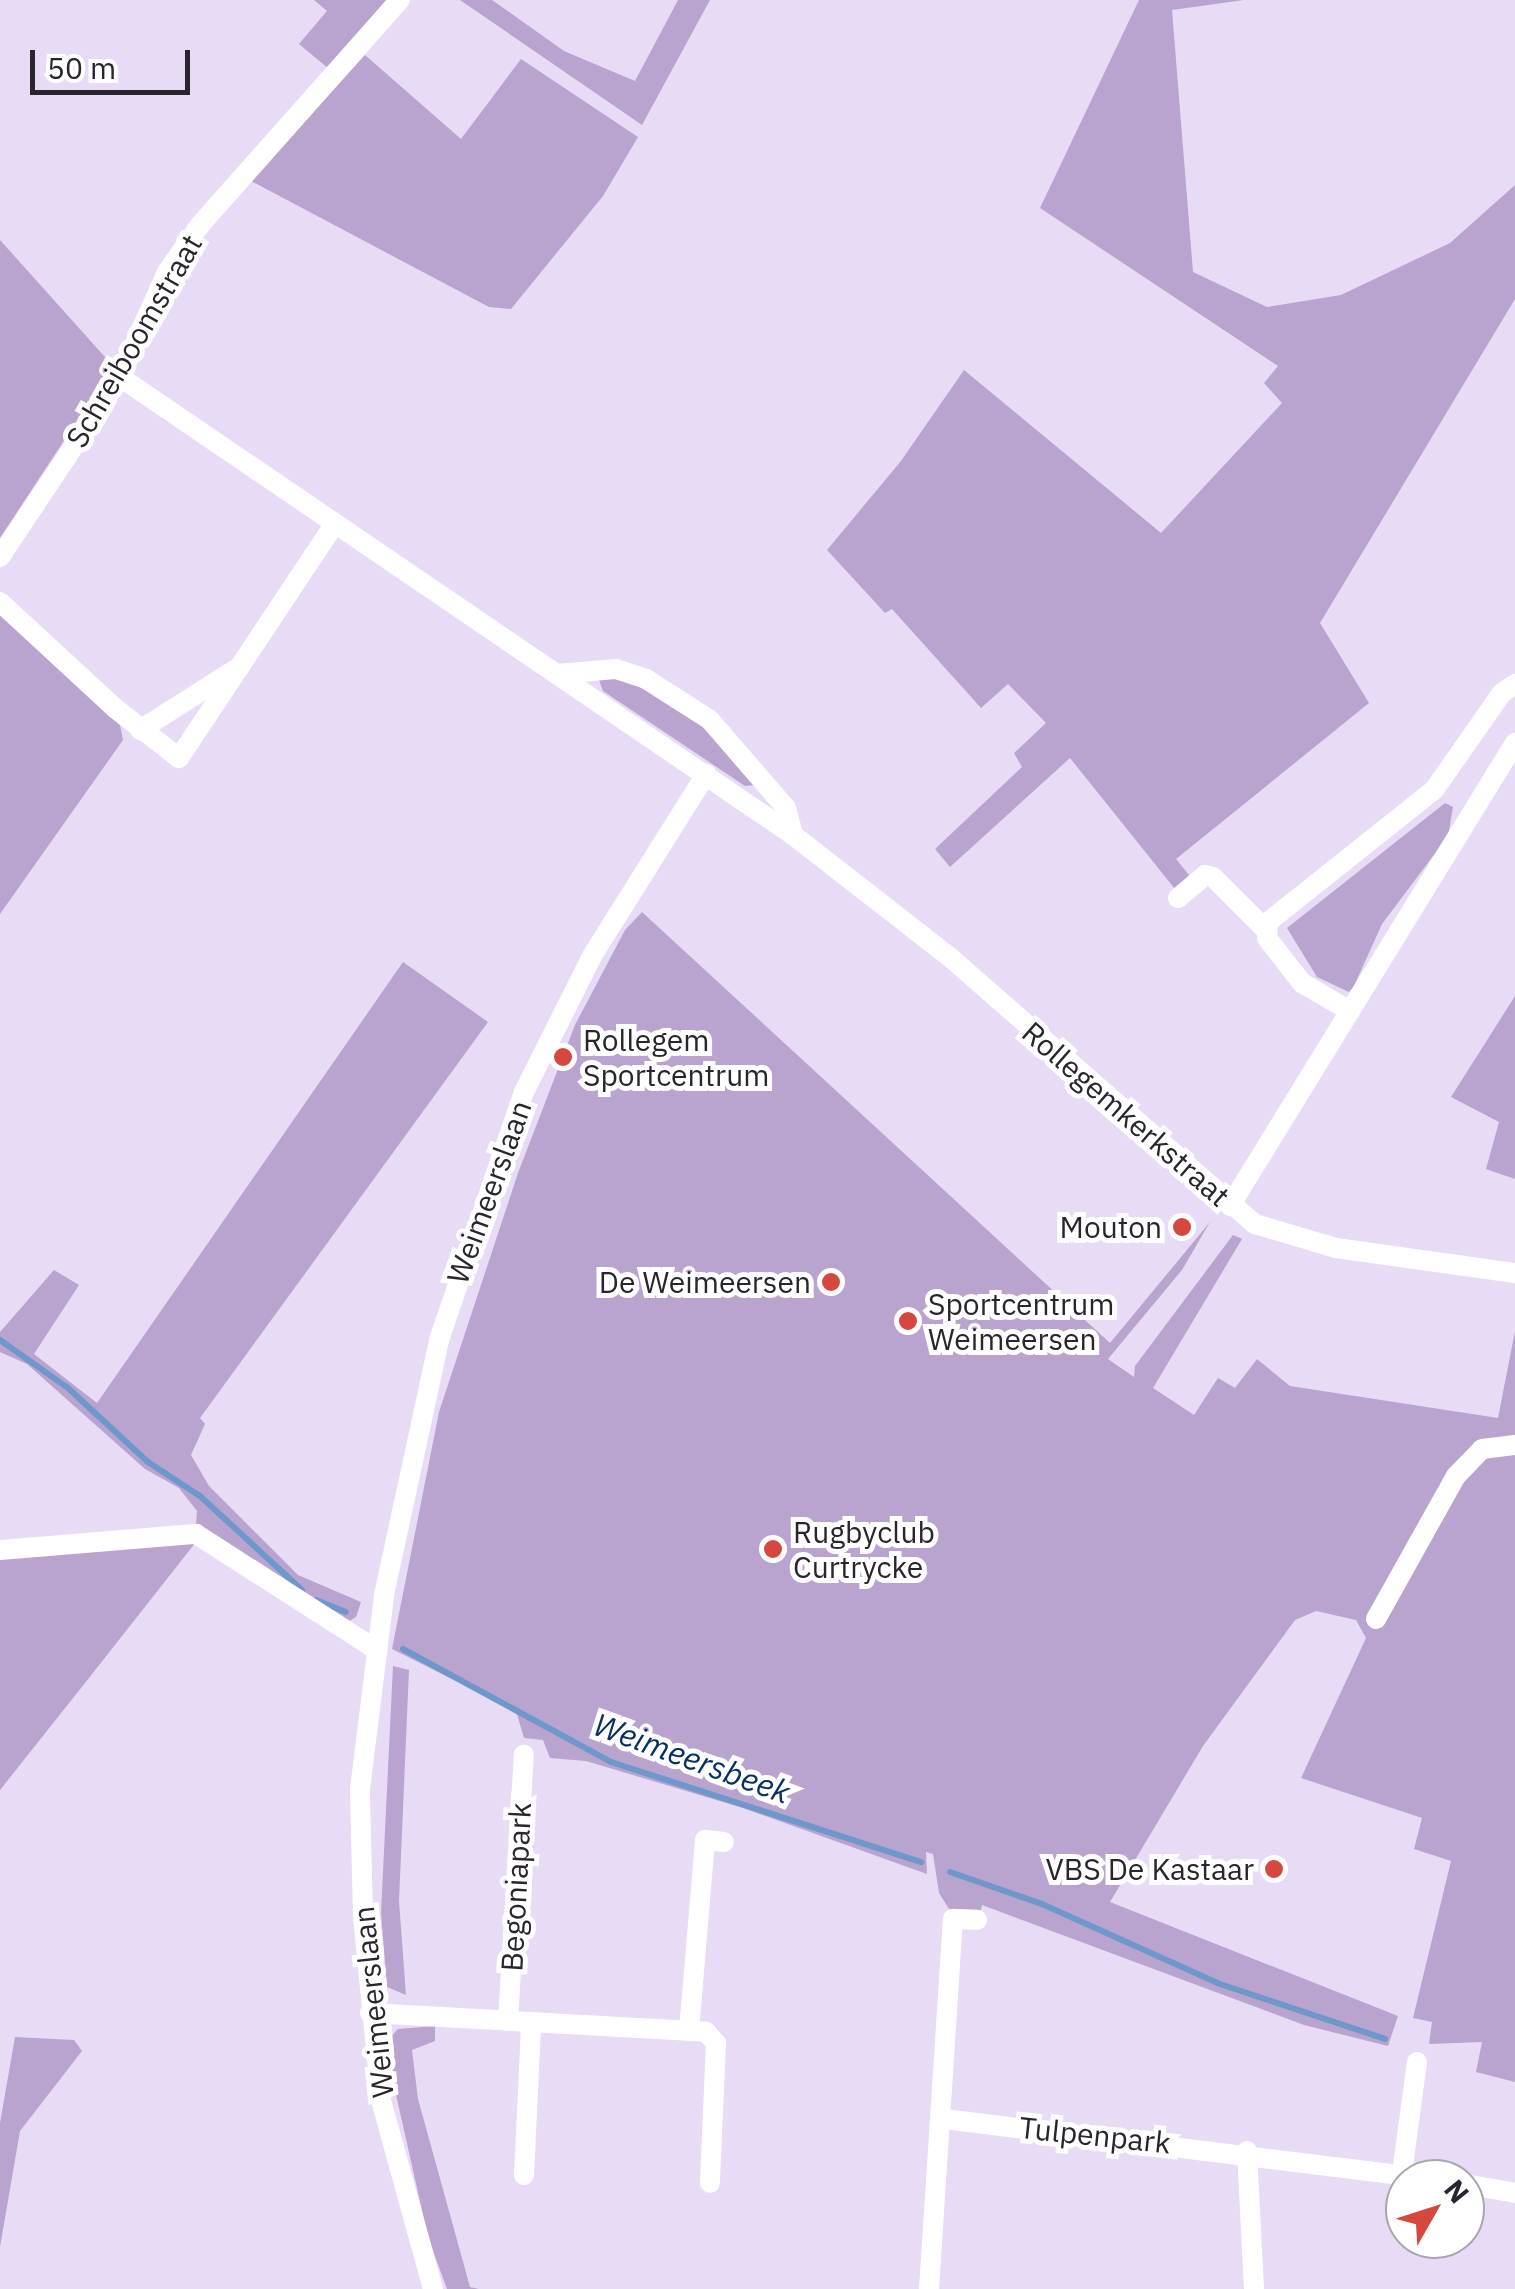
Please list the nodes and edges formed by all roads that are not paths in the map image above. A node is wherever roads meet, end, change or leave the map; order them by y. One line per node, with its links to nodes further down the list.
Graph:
1 (400, 0): 2 (street, Schreiboomstraat)
2 (120, 377): 3 (street, Rollegemkerkstraat); 4 (street, Schreiboomstraat)
3 (334, 526): 6 (street); 7 (street, Rollegemkerkstraat)
4 (0, 557)
5 (0, 602): 9 (street)
6 (242, 665): 9 (street); 9 (street)
7 (557, 674): 12 (street, Rollegemkerkstraat); 14 (street, Rollegemkerkstraat)
8 (1515, 684): 11 (street)
9 (140, 730)
10 (1515, 743): 13 (street)
11 (1456, 765): 13 (street); 16 (street)
12 (706, 774): 14 (street, Rollegemkerkstraat); 23 (street, Weimeerslaan)
13 (1489, 785): 17 (street)
14 (793, 835): 18 (street, Rollegemkerkstraat)
15 (1178, 898): 16 (street)
16 (1266, 929): 17 (street)
17 (1350, 1012): 18 (street)
18 (1230, 1206): 19 (street, Rollegemkerkstraat)
19 (1515, 1273)
20 (1515, 1445): 22 (street)
21 (0, 1550): 23 (street)
22 (1376, 1619)
23 (377, 1650): 27 (street, Weimeerslaan)
24 (524, 1754): 28 (street, Begoniapark)
25 (724, 1842): 30 (street)
26 (977, 1920): 32 (street)
27 (370, 2013): 28 (street); 40 (street, Weimeerslaan)
28 (508, 2021): 29 (street)
29 (531, 2026): 30 (street); 36 (street)
30 (689, 2032): 37 (street)
31 (1418, 2062): 34 (street)
32 (944, 2119): 33 (street, Tulpenpark); 41 (street)
33 (1246, 2151): 35 (street, Tulpenpark); 42 (street)
34 (1404, 2159)
35 (1385, 2171)
36 (524, 2175)
37 (710, 2183)
38 (1485, 2188): 39 (street)
39 (1515, 2194)
40 (433, 2289)
41 (930, 2289)
42 (1254, 2289)

